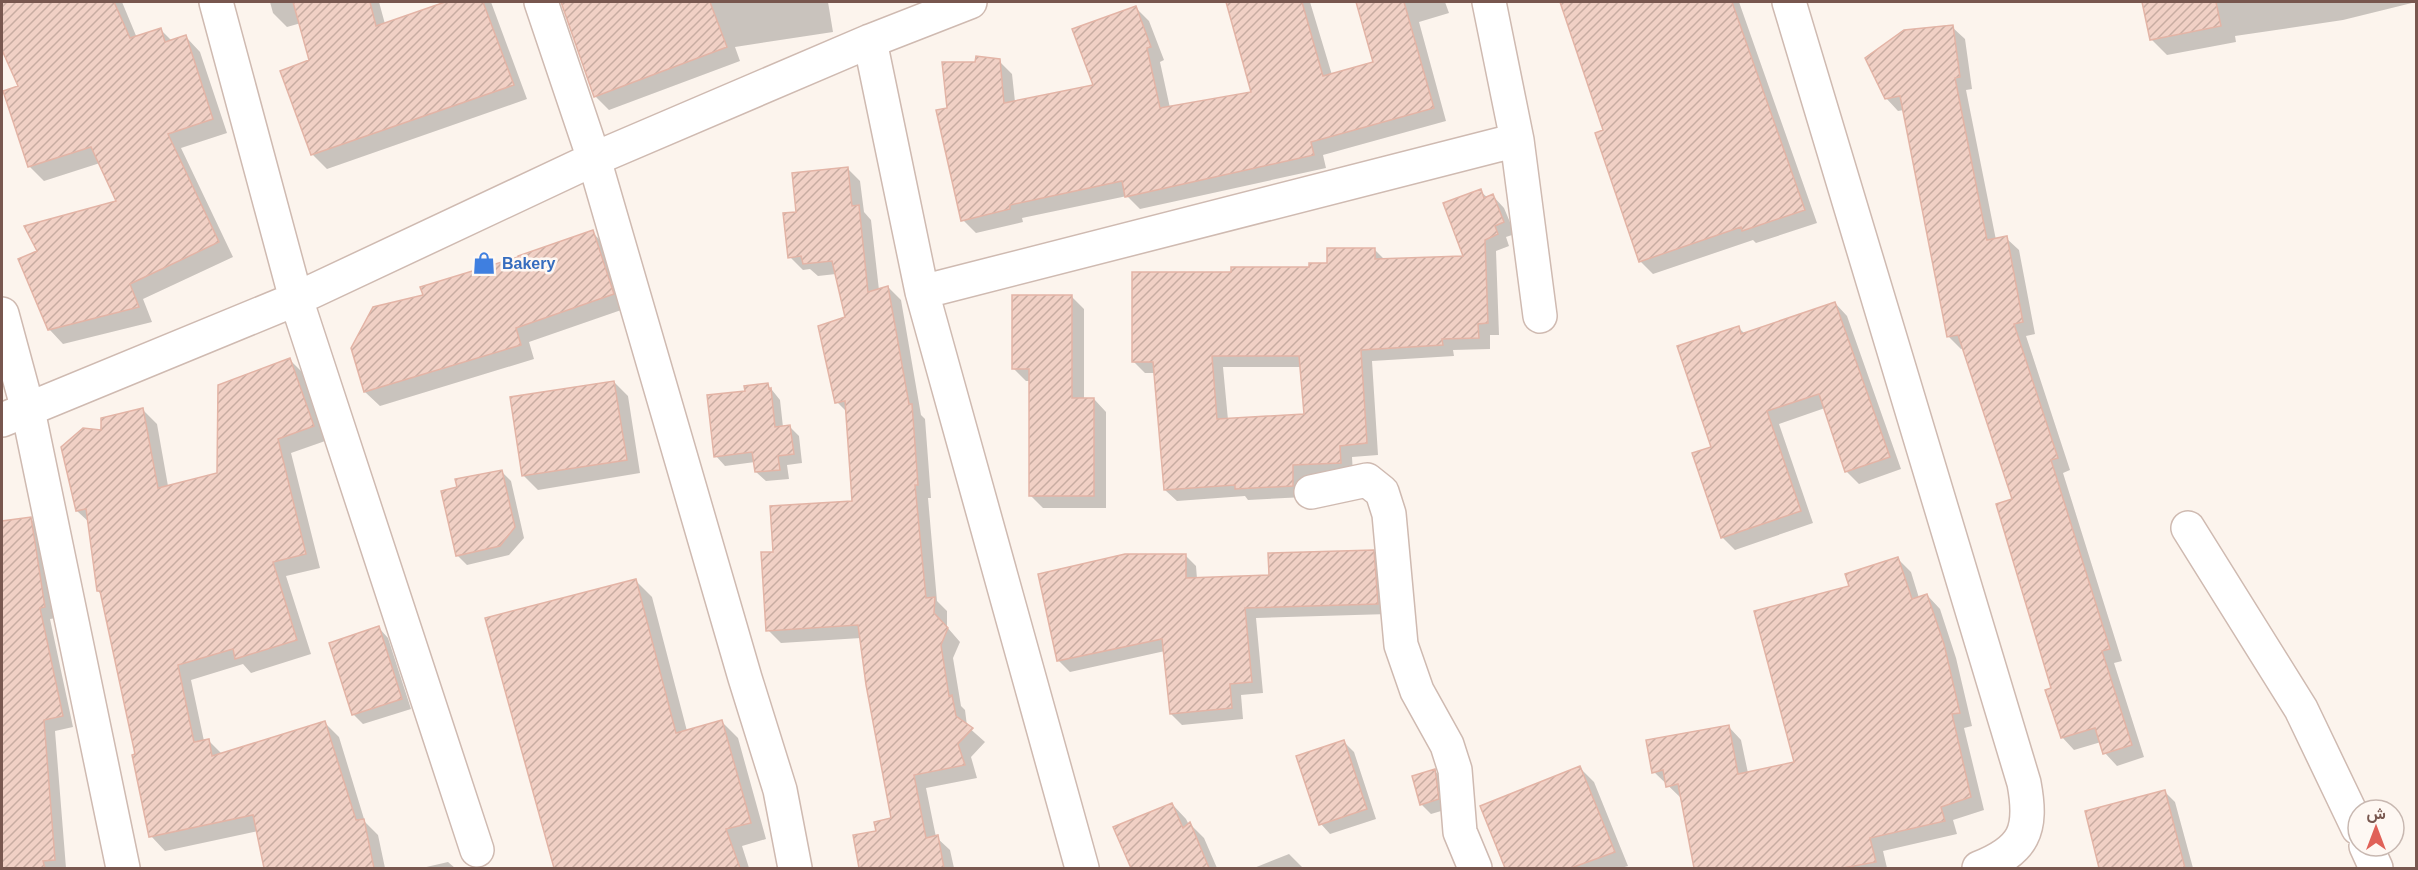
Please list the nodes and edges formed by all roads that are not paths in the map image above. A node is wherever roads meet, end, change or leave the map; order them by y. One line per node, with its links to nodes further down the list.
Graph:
1 (216, 2): 10 (street)
2 (541, 2): 8 (street)
3 (970, 2): 6 (street)
4 (1489, 2): 7 (street)
5 (1789, 2): 22 (street)
6 (870, 42): 8 (street); 9 (street)
7 (1516, 140): 9 (street); 12 (street)
8 (594, 159): 10 (street); 19 (street)
9 (922, 292): 20 (street)
10 (296, 299): 13 (street); 17 (street)
11 (2, 314): 13 (street)
12 (1540, 316)
13 (15, 415): 18 (street)
14 (1311, 492): 21 (street)
15 (2188, 528): 16 (street)
16 (2346, 803)
17 (477, 850)
18 (123, 868)
19 (795, 868)
20 (1082, 868)
21 (1475, 868)
22 (1979, 868)

